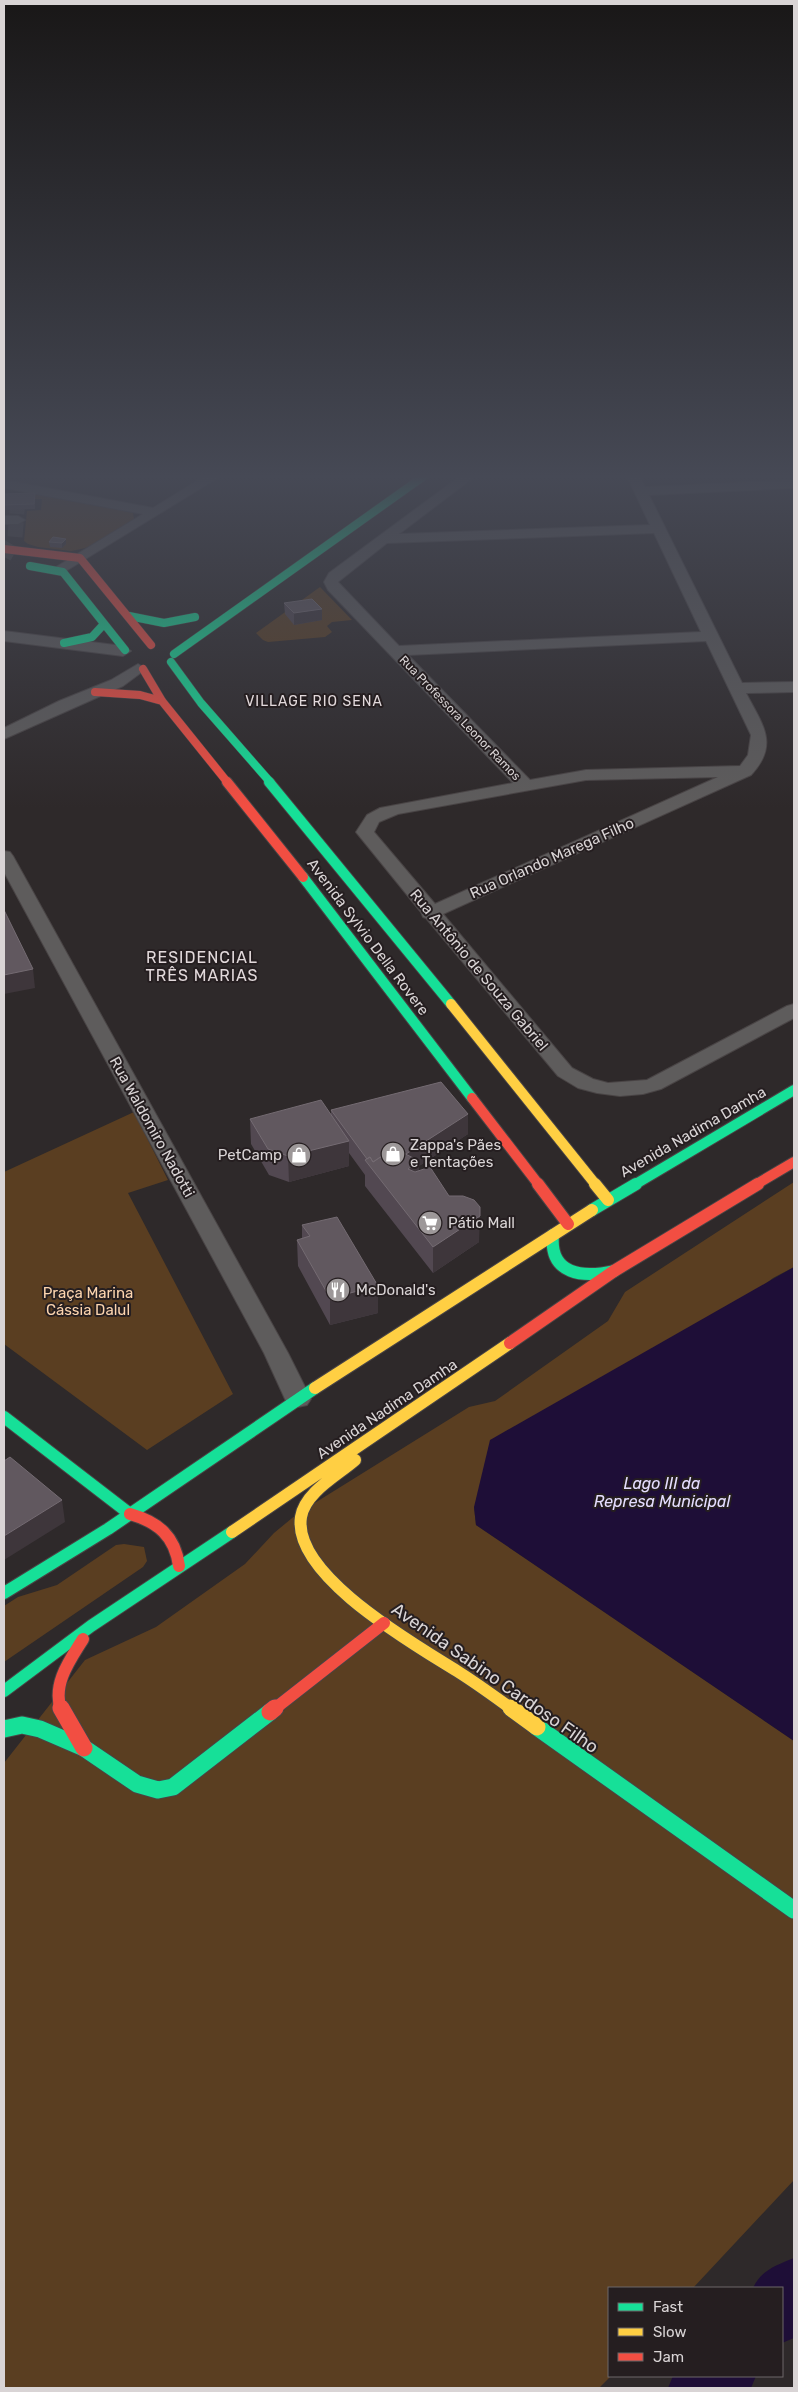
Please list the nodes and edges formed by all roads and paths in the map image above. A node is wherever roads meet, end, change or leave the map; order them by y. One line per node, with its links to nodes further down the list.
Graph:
1 (73, 586): 7 (main road, Avenida Sylvio Della Rovere)
2 (103, 586): 6 (main road, Avenida Sylvio Della Rovere)
3 (258, 586): 12 (main road)
4 (332, 586): 13 (street, Rua Professora Leonor Ramos)
5 (686, 586): 10 (street)
6 (129, 616): 8 (main road); 12 (main road, Avenida Sylvio Della Rovere)
7 (104, 624): 11 (main road); 14 (main road, Avenida Sylvio Della Rovere)
8 (176, 631)
9 (4, 636): 11 (street)
10 (711, 636): 13 (street); 16 (street)
11 (64, 643): 14 (street)
12 (163, 649): 14 (main road); 14 (main road); 24 (main road, Avenida Sylvio Della Rovere)
13 (396, 651): 22 (street, Rua Professora Leonor Ramos)
14 (136, 663): 17 (street); 18 (main road, Avenida Sylvio Della Rovere)
15 (794, 687): 16 (street)
16 (736, 688): 20 (street)
17 (95, 692): 18 (main road); 19 (street)
18 (162, 701): 25 (main road, Avenida Sylvio Della Rovere)
19 (4, 734)
20 (745, 771): 21 (street); 23 (street, Rua Orlando Marega Filho)
21 (642, 774): 22 (street); 23 (street)
22 (526, 786): 27 (street, Rua Antônio de Souza Gabriel)
23 (675, 803): 27 (street, Rua Orlando Marega Filho)
24 (307, 825): 25 (main road); 32 (main road, Avenida Sylvio Della Rovere)
25 (269, 832): 35 (main road, Avenida Sylvio Della Rovere)
26 (4, 857): 41 (street, Rua Waldomiro Nadotti)
27 (430, 913): 28 (street, Rua Antônio de Souza Gabriel)
28 (794, 1010)
29 (794, 1090): 31 (main road, Avenida Nadima Damha)
30 (790, 1105): 31 (main road)
31 (762, 1109): 37 (main road, Avenida Nadima Damha)
32 (546, 1122): 33 (main road); 37 (main road, Avenida Sylvio Della Rovere)
33 (533, 1125)
34 (512, 1131): 35 (main road)
35 (499, 1134): 38 (main road, Avenida Sylvio Della Rovere)
36 (794, 1162): 40 (main road, Avenida Nadima Damha)
37 (608, 1200): 38 (main road, Avenida Nadima Damha)
38 (568, 1224): 39 (main road, Avenida Nadima Damha)
39 (553, 1235): 40 (main road); 41 (main road, Avenida Nadima Damha)
40 (614, 1271): 43 (main road, Avenida Nadima Damha)
41 (298, 1399): 45 (main road, Avenida Nadima Damha)
42 (4, 1417): 44 (main road)
43 (377, 1435): 47 (main road, Avenida Nadima Damha); 49 (main road, Avenida Sabino Cardoso Filho)
44 (104, 1495): 45 (main road); 46 (main road)
45 (130, 1514): 46 (main road, Avenida Nadima Damha); 47 (main road)
46 (107, 1519): 48 (main road, Avenida Nadima Damha)
47 (179, 1566): 50 (main road, Avenida Nadima Damha)
48 (4, 1593)
49 (384, 1623): 53 (main road); 54 (main road, Avenida Sabino Cardoso Filho)
50 (91, 1626): 51 (main road, Avenida Nadima Damha); 53 (main road)
51 (4, 1691)
52 (4, 1729): 53 (main road)
53 (84, 1748)
54 (794, 1910)

